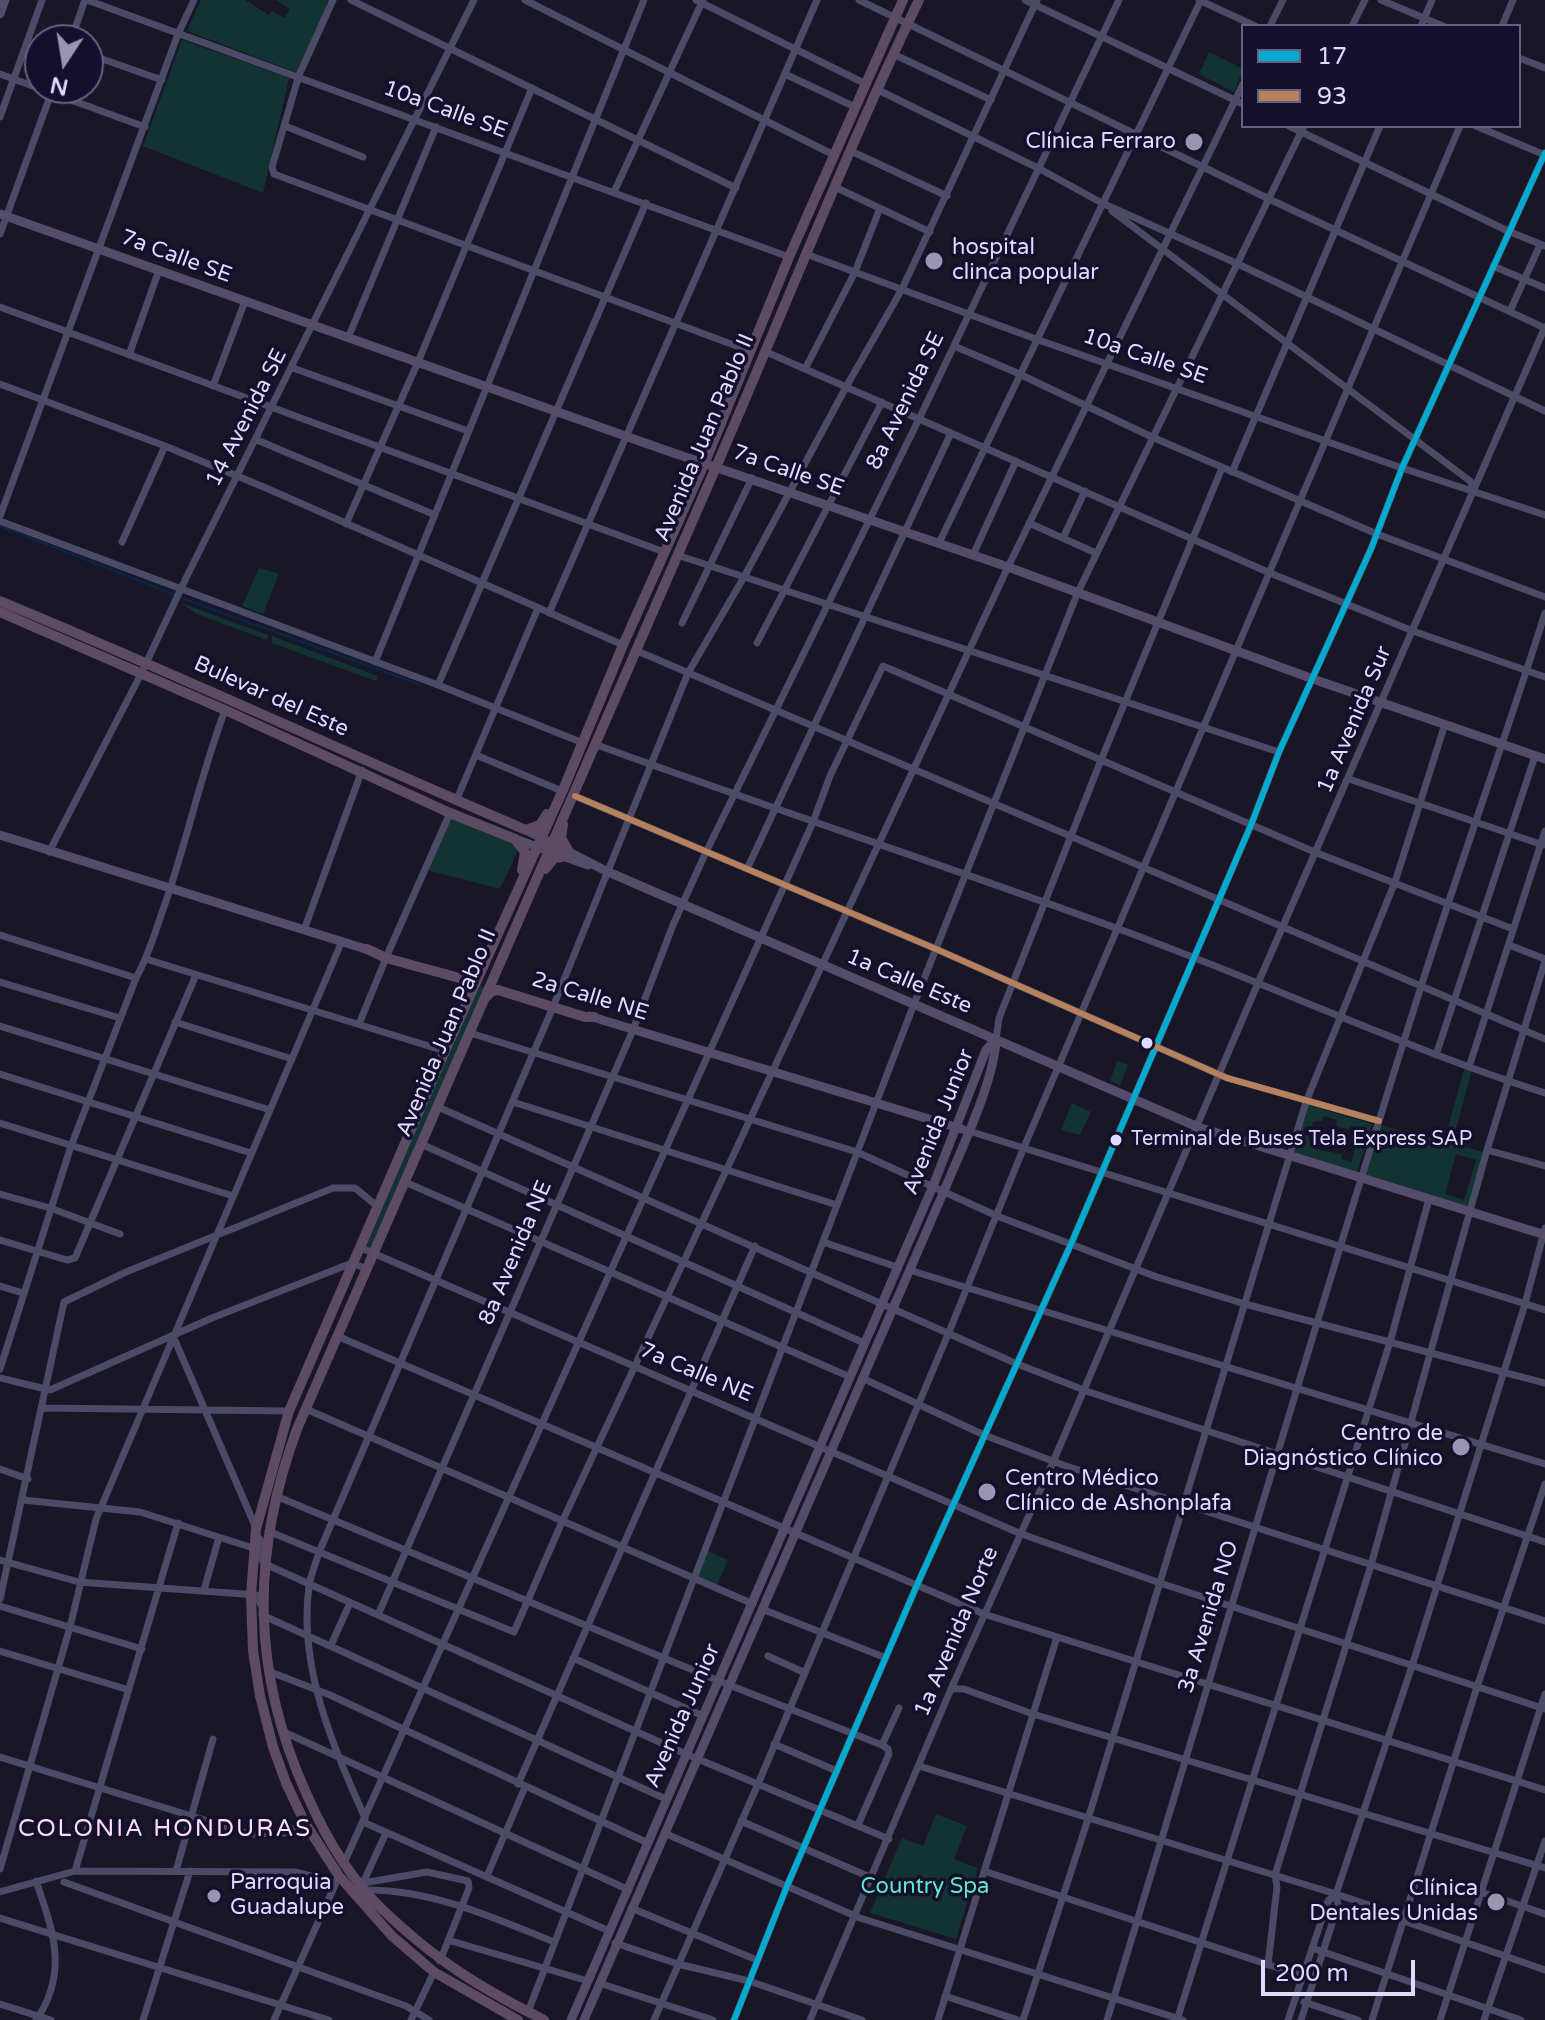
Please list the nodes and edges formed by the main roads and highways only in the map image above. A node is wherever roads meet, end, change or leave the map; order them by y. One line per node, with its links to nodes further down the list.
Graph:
1 (5, 0): 4 (main road)
2 (903, 0): 6 (highway, Avenida Juan Pablo II)
3 (919, 0): 7 (highway, Avenida Juan Pablo II)
4 (0, 14)
5 (3, 215): 6 (main road, 7a Calle SE)
6 (705, 462): 7 (main road, 7a Calle SE); 8 (highway, Avenida Juan Pablo II)
7 (717, 466): 9 (highway, Avenida Juan Pablo II); 14 (main road, 7a Calle SE)
8 (664, 552): 9 (highway); 12 (highway, Avenida Juan Pablo II)
9 (667, 577): 12 (highway, Avenida Juan Pablo II)
10 (0, 601): 17 (highway, Bulevar del Este)
11 (0, 612): 19 (highway, Bulevar del Este)
12 (629, 647): 13 (highway, Avenida Juan Pablo II)
13 (609, 695): 15 (highway); 16 (highway); 24 (highway, Avenida Juan Pablo II)
14 (1540, 758)
15 (556, 793): 16 (highway); 17 (highway)
16 (573, 801): 20 (highway)
17 (526, 830): 20 (main road, 1a Calle Este)
18 (0, 835): 23 (main road, 2a Calle NE)
19 (515, 839): 20 (main road, 1a Calle Este); 21 (highway)
20 (565, 854): 22 (highway); 32 (main road, 1a Calle Este)
21 (517, 882): 22 (highway); 24 (highway)
22 (537, 888): 24 (highway)
23 (379, 953): 27 (highway); 31 (main road, 2a Calle NE)
24 (496, 955): 25 (highway, Avenida Juan Pablo II); 26 (highway, Avenida Juan Pablo II)
25 (485, 965): 27 (highway); 30 (highway, Avenida Juan Pablo II)
26 (496, 970): 28 (highway); 29 (highway, Avenida Juan Pablo II)
27 (464, 977): 30 (highway)
28 (503, 989): 29 (highway); 31 (highway)
29 (483, 1000): 40 (highway, Avenida Juan Pablo II)
30 (467, 1005): 39 (highway, Avenida Juan Pablo II)
31 (594, 1017): 33 (main road, 2a Calle NE)
32 (996, 1039): 33 (main road, Avenida Junior); 34 (main road, Avenida Junior); 35 (main road, 1a Calle Este)
33 (957, 1128): 34 (main road, 2a Calle NE); 36 (main road, Avenida Junior)
34 (969, 1131): 36 (main road, Avenida Junior)
35 (1544, 1233)
36 (790, 1530): 37 (main road, Avenida Junior)
37 (758, 1606): 38 (main road, Avenida Junior); 38 (main road, Avenida Junior)
38 (610, 1938): 41 (main road, Avenida Junior)
39 (403, 1946): 40 (highway); 42 (highway, Avenida Juan Pablo II)
40 (440, 1961): 43 (highway, Avenida Juan Pablo II)
41 (593, 1982): 44 (main road, Avenida Junior); 45 (main road, Avenida Junior)
42 (518, 2020)
43 (544, 2020)
44 (571, 2020)
45 (584, 2020)

